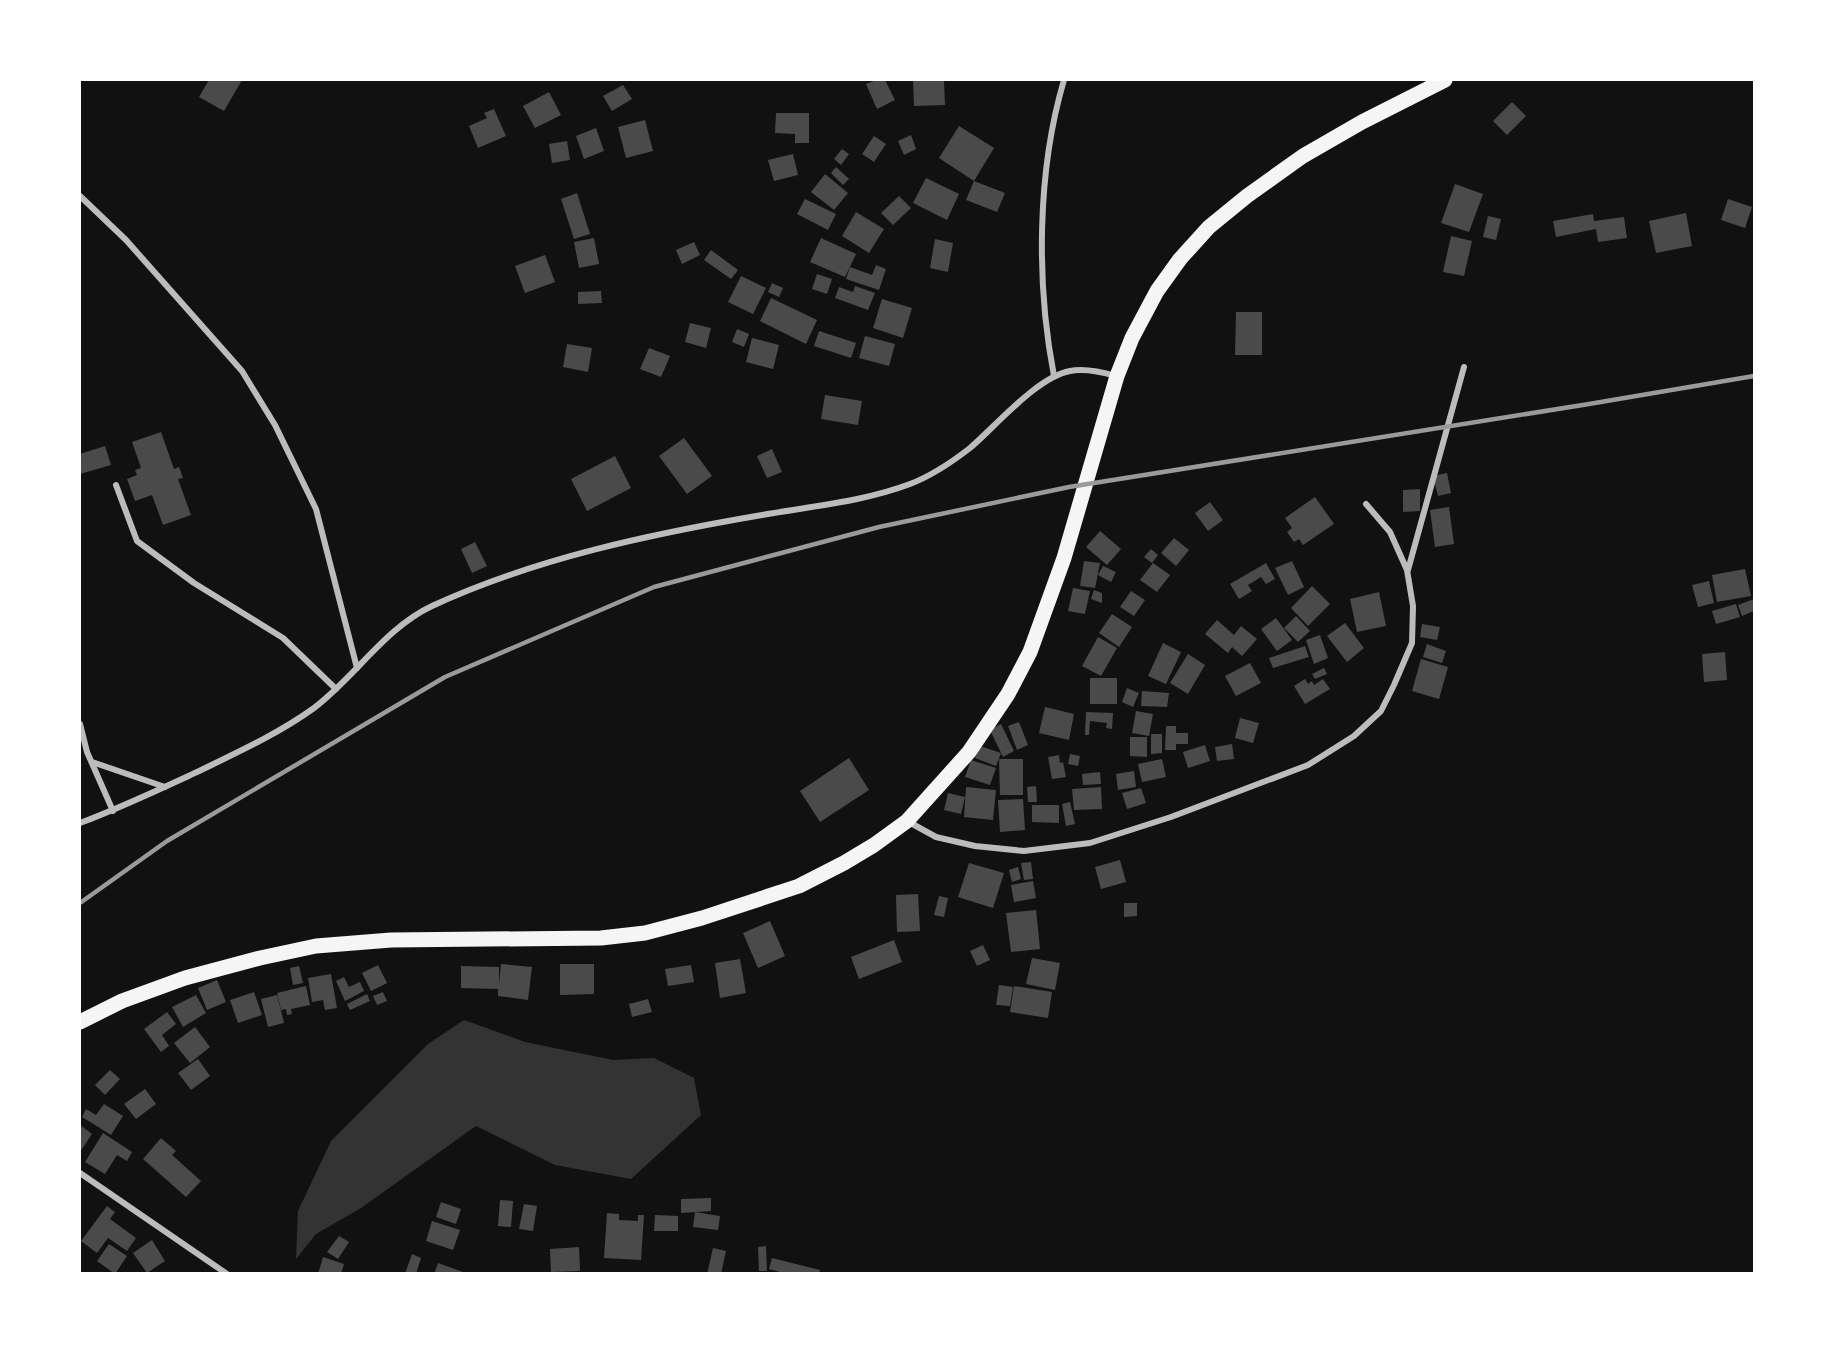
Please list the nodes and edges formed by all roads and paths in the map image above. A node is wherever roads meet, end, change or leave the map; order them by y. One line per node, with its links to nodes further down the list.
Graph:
1 (1064, 80): 5 (street)
2 (1445, 80): 6 (main road)
3 (80, 196): 10 (street)
4 (1464, 367): 9 (street)
5 (1054, 376): 6 (street); 10 (street)
6 (1117, 376): 16 (main road)
7 (116, 485): 11 (street)
8 (1366, 504): 9 (street)
9 (1407, 570): 16 (street)
10 (357, 668): 11 (street)
11 (336, 689): 14 (street)
12 (80, 724): 13 (street)
13 (92, 762): 14 (street); 15 (street)
14 (165, 787): 15 (street)
15 (113, 811): 17 (street)
16 (907, 821): 18 (main road)
17 (80, 823)
18 (80, 1022)
19 (80, 1173): 20 (street)
20 (227, 1274)

